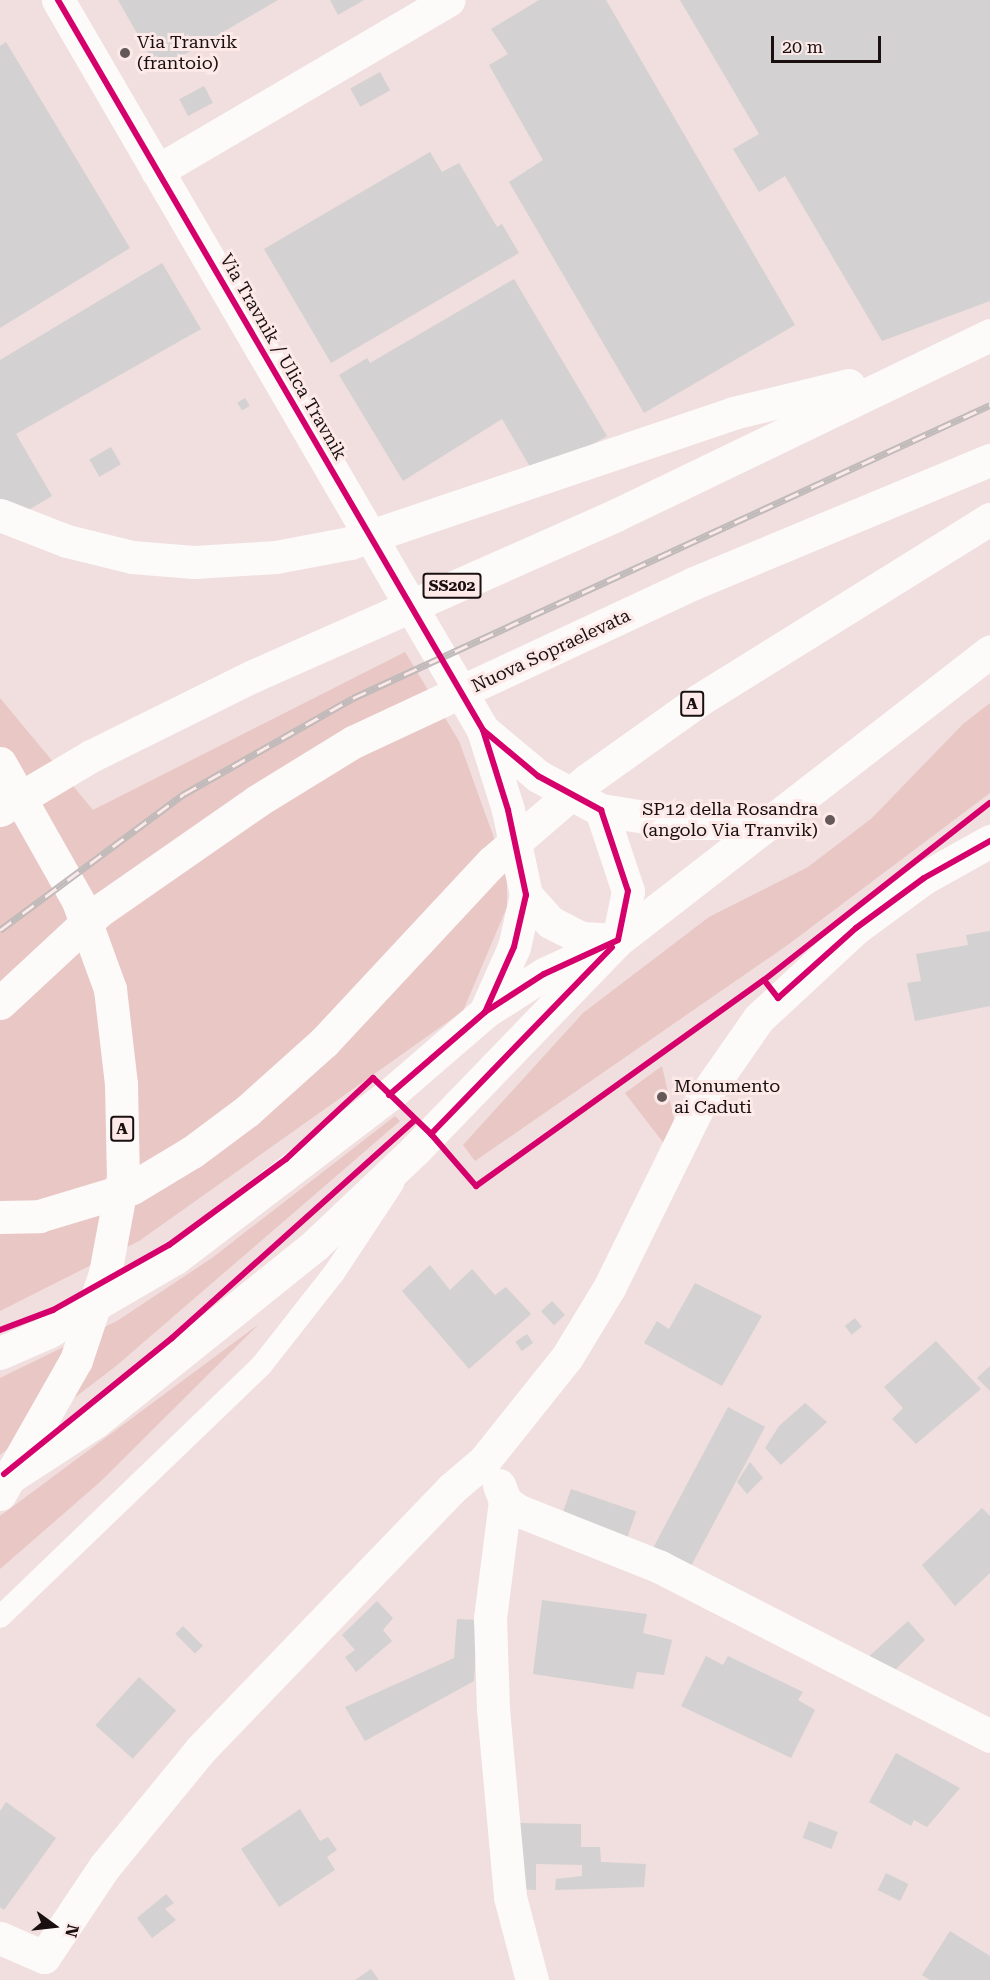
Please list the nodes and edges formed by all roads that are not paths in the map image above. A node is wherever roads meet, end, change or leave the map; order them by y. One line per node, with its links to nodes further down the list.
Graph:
1 (58, 0): 3 (main road, Via Travnik / Ulica Travnik)
2 (448, 0): 3 (main road)
3 (157, 171): 10 (main road, Via Travnik / Ulica Travnik)
4 (990, 335): 5 (main road, SS202)
5 (909, 370): 7 (main road); 12 (main road, SS202)
6 (990, 460): 18 (main road, Nuova Sopraelevata)
7 (0, 515)
8 (990, 519): 21 (main road, A)
9 (986, 658): 14 (main road)
10 (483, 730): 13 (main road, Via Travnik / Ulica Travnik); 16 (main road, Via Travnik / Ulica Travnik)
11 (0, 764): 25 (main road, A)
12 (0, 810)
13 (601, 810): 14 (main road, Via Travnik / Ulica Travnik); 17 (main road)
14 (772, 823): 17 (main road)
15 (990, 841): 23 (main road)
16 (526, 895): 17 (main road, Via Travnik / Ulica Travnik); 19 (main road, Via Travnik / Ulica Travnik)
17 (618, 940): 19 (main road); 20 (main road)
18 (0, 1003)
19 (485, 1012): 22 (main road)
20 (416, 1150): 24 (main road); 27 (lane)
21 (0, 1217)
22 (0, 1353)
23 (484, 1461): 26 (main road); 30 (main road)
24 (0, 1484)
25 (0, 1494)
26 (505, 1501): 28 (main road); 31 (main road)
27 (0, 1617)
28 (990, 1736)
29 (0, 1938): 30 (main road)
30 (37, 1968)
31 (532, 1980)

